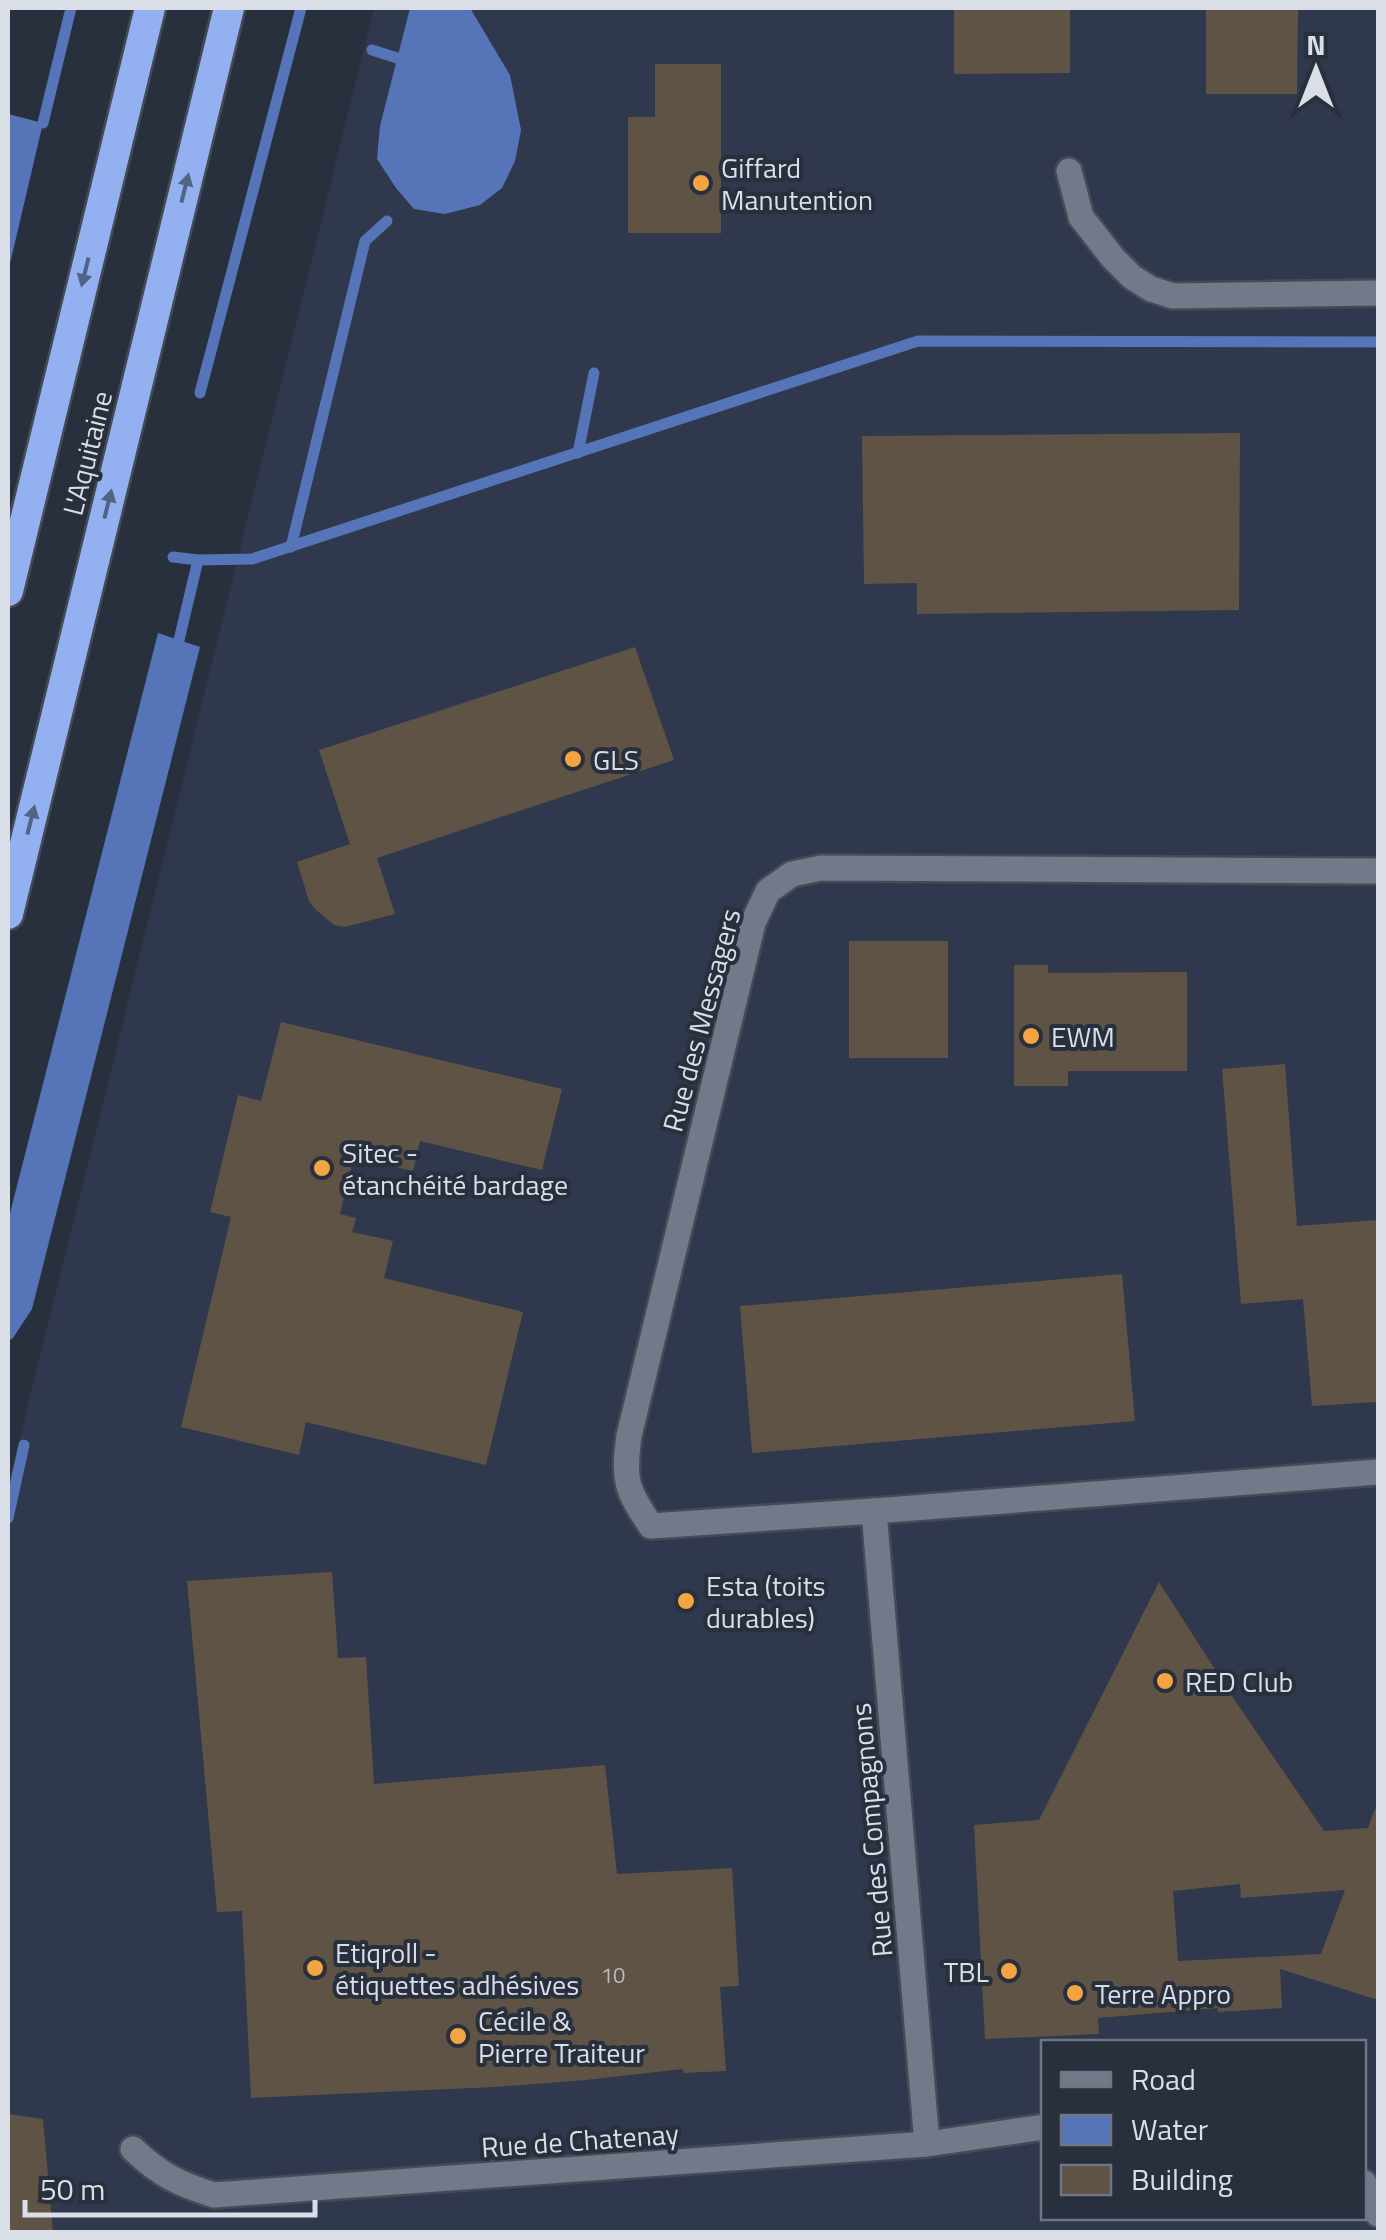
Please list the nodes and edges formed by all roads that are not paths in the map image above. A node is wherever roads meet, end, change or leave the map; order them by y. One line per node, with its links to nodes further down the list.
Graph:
1 (150, 8): 5 (highway, L'Aquitaine, one-way to 5)
2 (229, 8): 7 (highway, L'Aquitaine, one-way to 2)
3 (1069, 171): 4 (street)
4 (1378, 293)
5 (8, 591)
6 (1378, 871): 9 (street, Rue des Messagers)
7 (8, 914)
8 (1378, 1472): 9 (street)
9 (874, 1512): 11 (street, Rue des Compagnons)
10 (1041, 2127): 11 (street, Rue de Chatenay)
11 (927, 2144): 12 (street, Rue de Chatenay)
12 (133, 2149)
13 (1366, 2187): 14 (street)
14 (1378, 2214)

